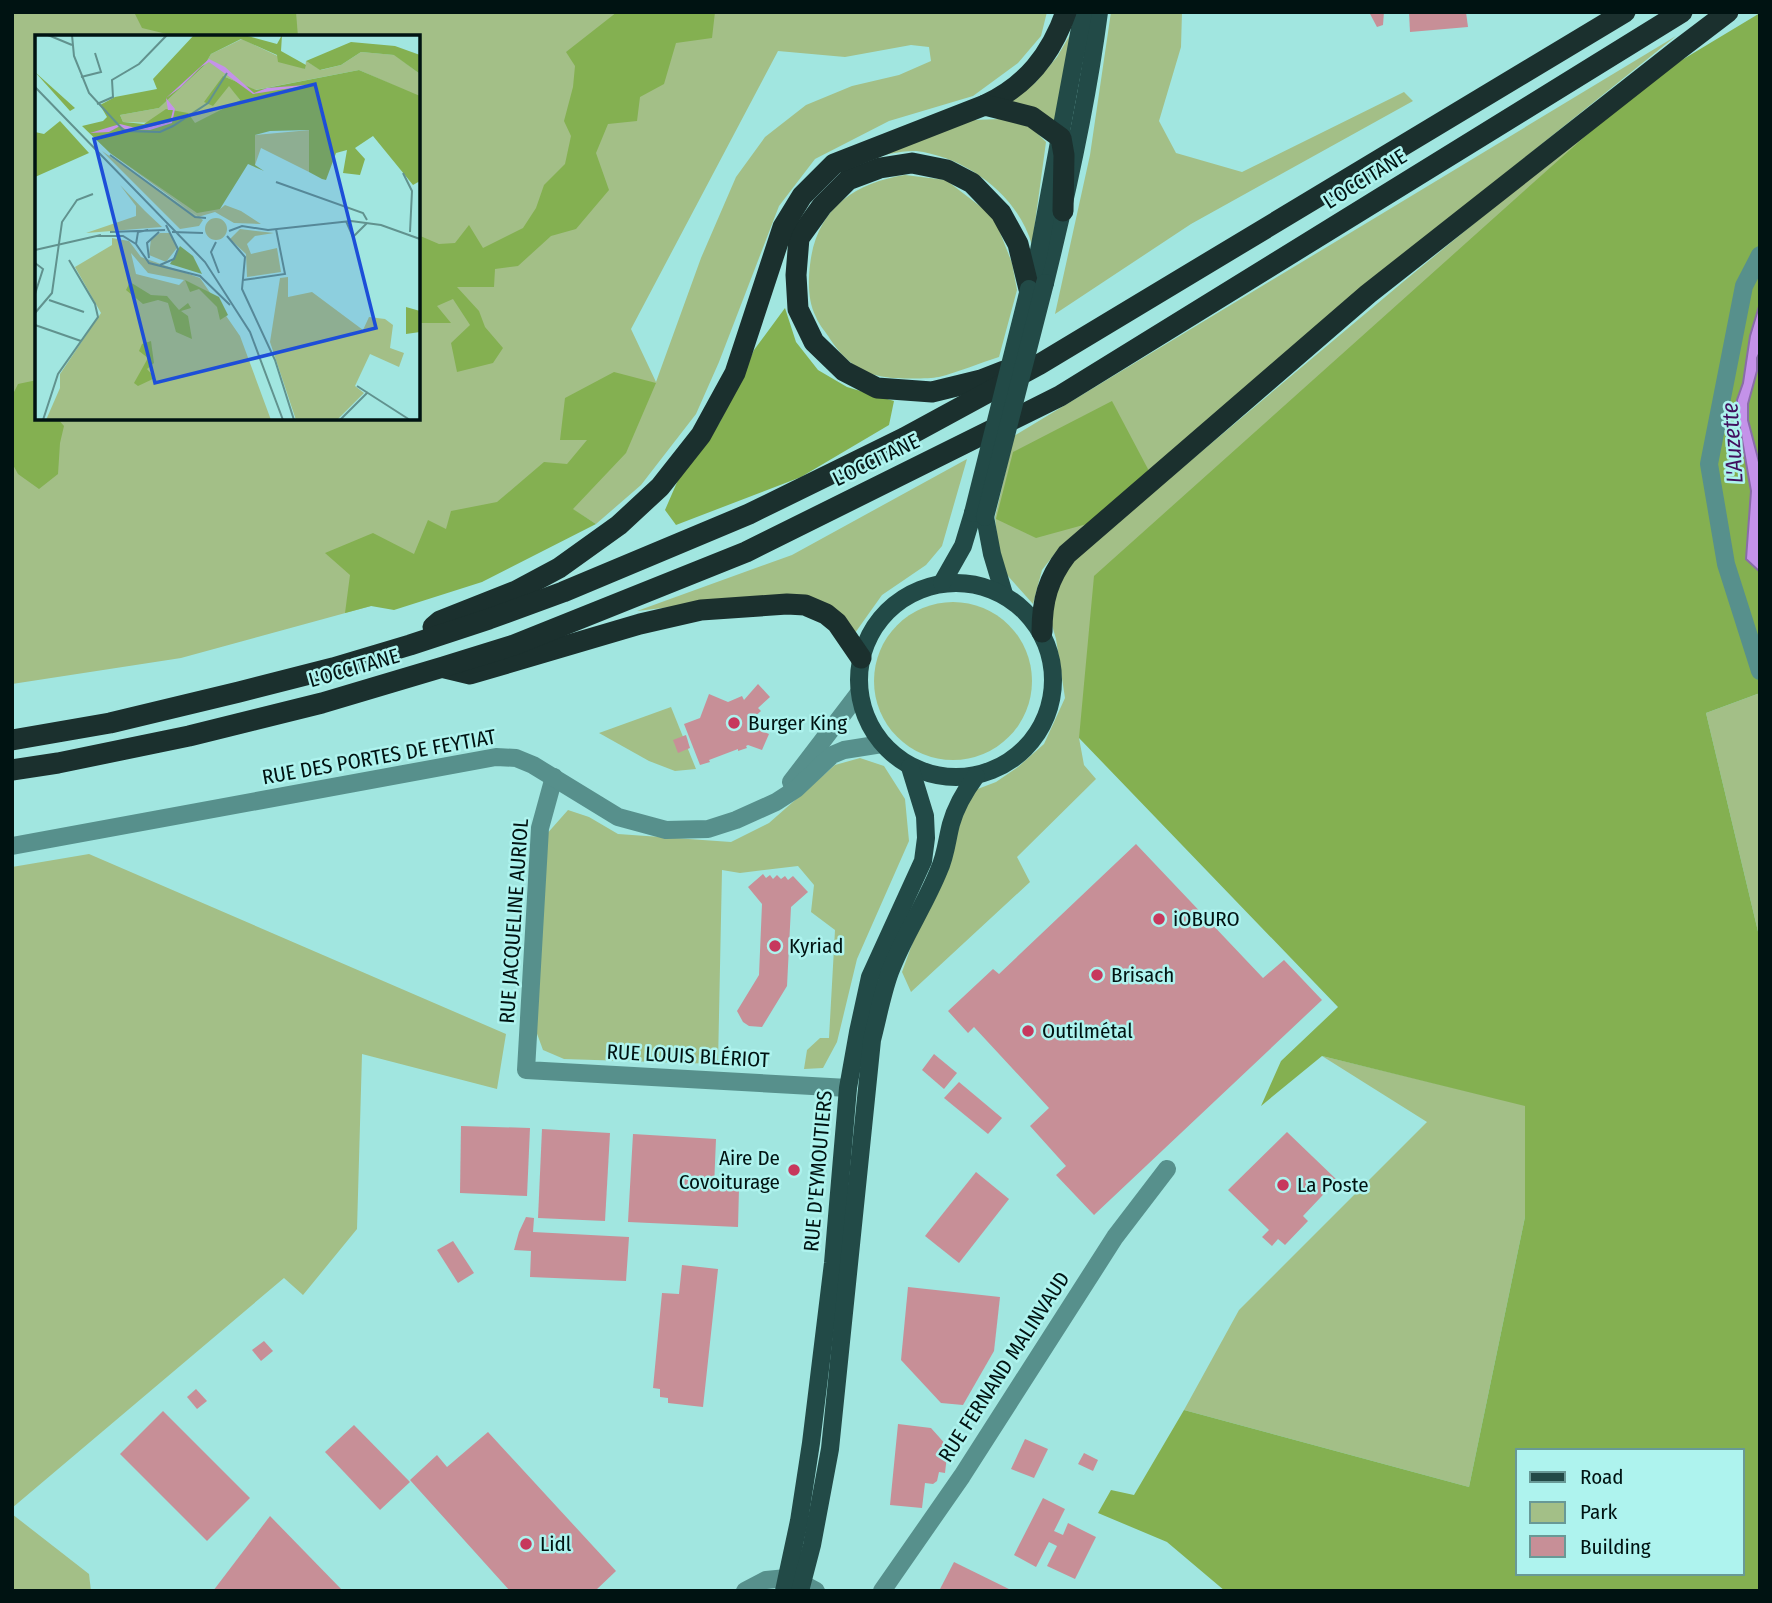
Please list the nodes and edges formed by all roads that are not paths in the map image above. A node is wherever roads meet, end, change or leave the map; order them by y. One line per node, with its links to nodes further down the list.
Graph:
1 (1066, 12): 7 (highway)
2 (1083, 12): 8 (main road)
3 (1099, 12): 9 (main road)
4 (1625, 12): 12 (highway, L'OCCITANE)
5 (1682, 12): 19 (highway, L'OCCITANE)
6 (1728, 12): 16 (highway)
7 (985, 105): 8 (highway); 17 (highway)
8 (1061, 138): 9 (highway); 11 (main road)
9 (1063, 211): 11 (main road)
10 (1760, 255): 20 (street)
11 (1037, 286): 12 (highway); 13 (main road, bridge)
12 (1065, 348): 17 (highway, L'OCCITANE)
13 (979, 515): 14 (main road); 15 (main road)
14 (942, 583): 15 (main road); 18 (main road)
15 (1004, 594): 16 (main road)
16 (1042, 632): 26 (main road)
17 (410, 645): 22 (highway, L'OCCITANE)
18 (861, 658): 19 (highway); 21 (main road)
19 (443, 667): 25 (highway, L'OCCITANE)
20 (1760, 671)
21 (859, 693): 23 (main road); 28 (street, RUE DES PORTES DE FEYTIAT)
22 (12, 740)
23 (882, 744): 24 (main road); 28 (street, RUE DES PORTES DE FEYTIAT)
24 (910, 767): 26 (main road); 31 (main road, RUE D'EYMOUTIERS)
25 (12, 770)
26 (976, 776): 33 (main road)
27 (554, 777): 28 (street, RUE DES PORTES DE FEYTIAT); 29 (street, RUE DES PORTES DE FEYTIAT); 30 (street, RUE JACQUELINE AURIOL)
28 (776, 802)
29 (12, 846)
30 (526, 1070): 31 (street, RUE LOUIS BLÉRIOT)
31 (848, 1088): 33 (main road, RUE D'EYMOUTIERS)
32 (1167, 1168): 35 (street, RUE FERNAND MALINVAUD)
33 (798, 1587): 34 (street)
34 (745, 1591)
35 (882, 1591)

